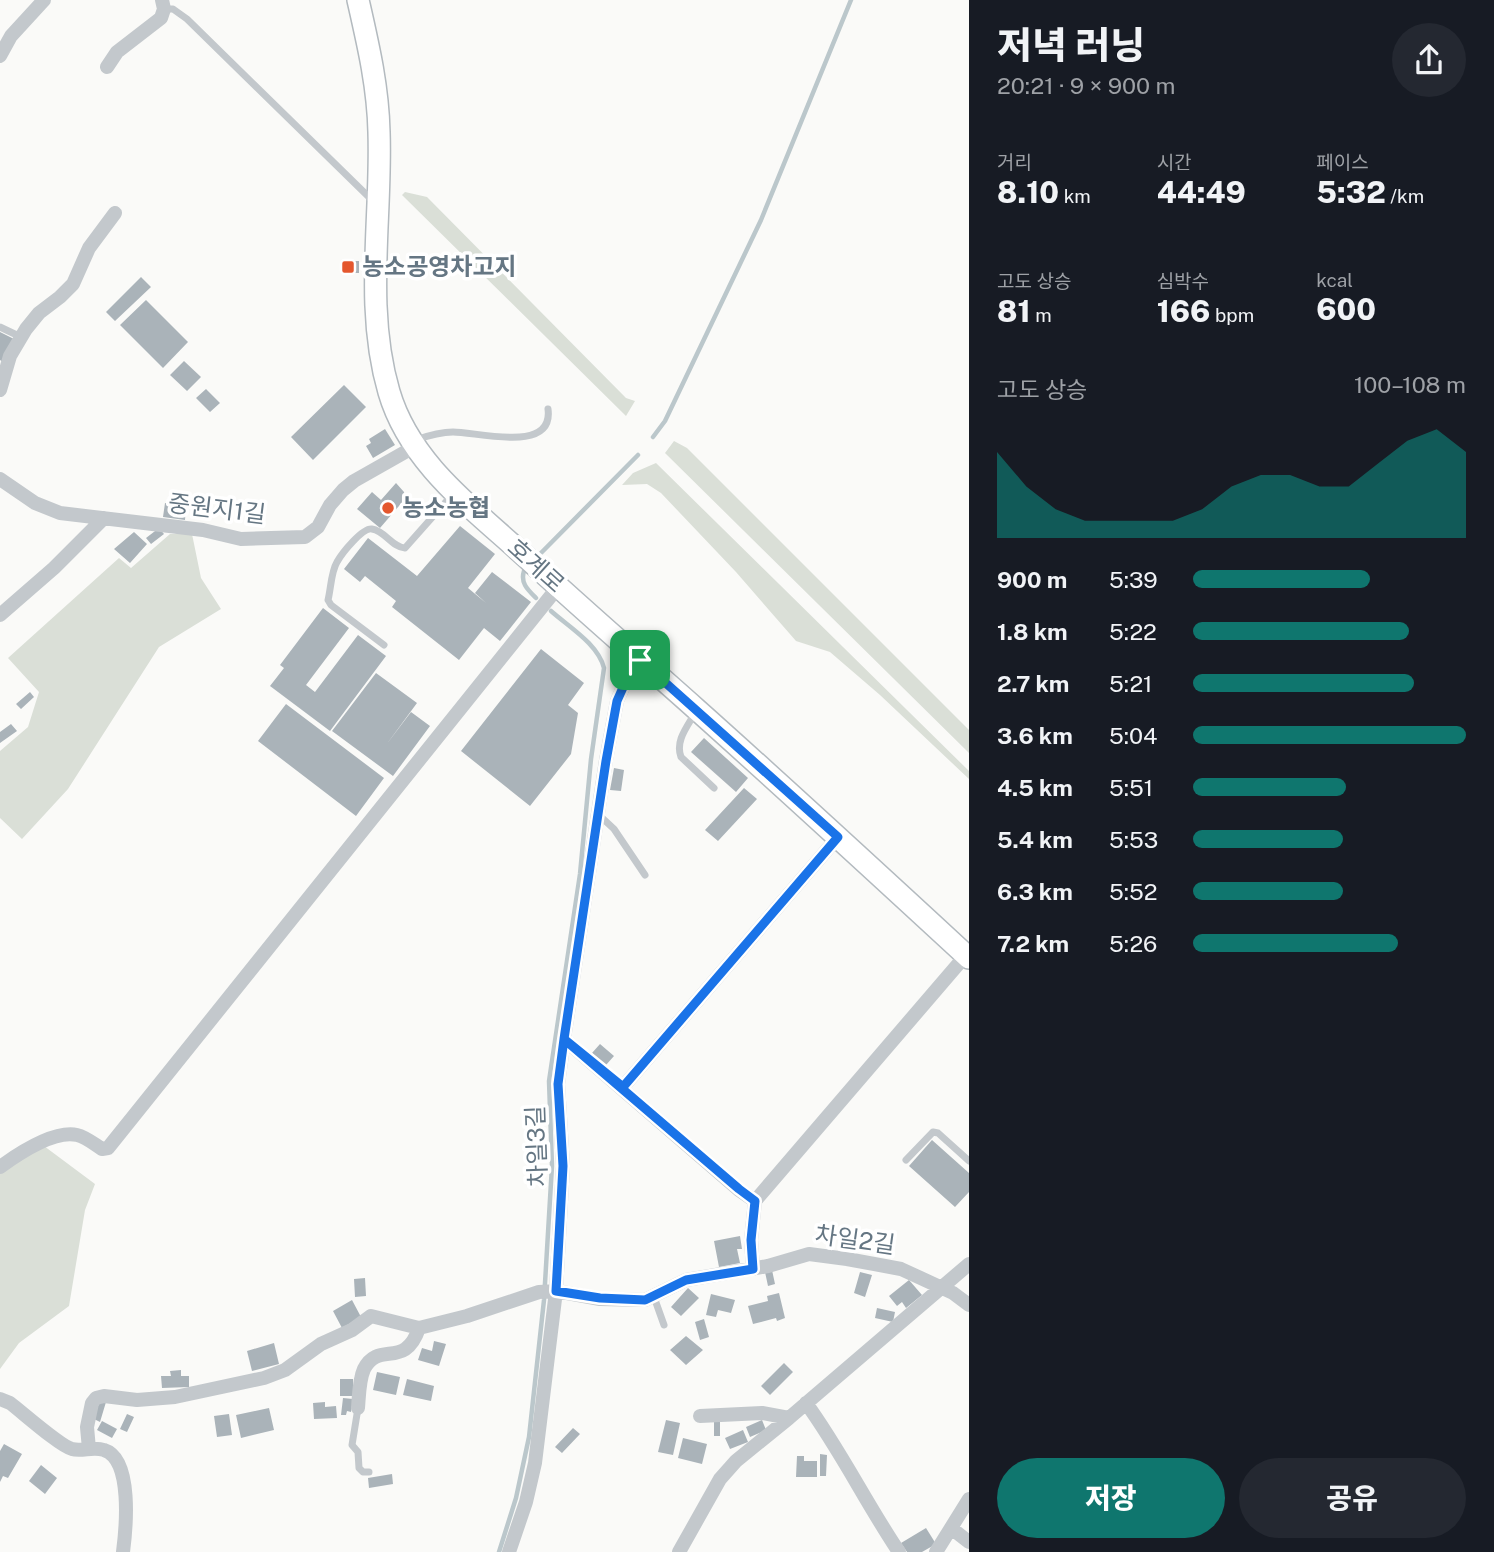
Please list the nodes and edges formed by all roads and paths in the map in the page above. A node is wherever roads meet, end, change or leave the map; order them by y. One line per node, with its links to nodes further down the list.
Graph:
1 (44, 0): 4 (street)
2 (358, 0): 6 (street, 호계로)
3 (163, 4): 5 (street); 6 (lane)
4 (0, 56)
5 (107, 66)
6 (377, 205): 12 (street, 호계로)
7 (115, 213): 9 (street)
8 (0, 327): 9 (lane)
9 (21, 337): 10 (street)
10 (0, 390)
11 (548, 409): 12 (lane)
12 (413, 444): 14 (street, 호계로); 15 (street, 중원지1길)
13 (0, 479): 15 (street, 중원지1길)
14 (455, 492): 16 (street, 호계로); 18 (lane)
15 (104, 517): 17 (street)
16 (558, 587): 19 (street, 호계로); 30 (street)
17 (0, 615)
18 (384, 645)
19 (640, 660): 20 (street, 호계로); 22 (street, 차일3길)
20 (697, 710): 21 (lane); 23 (street, 호계로)
21 (714, 788)
22 (598, 815): 24 (lane); 26 (street, 차일3길)
23 (838, 837): 25 (street, 호계로); 27 (street)
24 (645, 875)
25 (967, 956): 31 (street)
26 (564, 1039): 27 (street); 35 (street, 차일3길)
27 (623, 1087): 31 (street)
28 (906, 1160): 29 (lane)
29 (969, 1161)
30 (0, 1167)
31 (755, 1201): 33 (street)
32 (969, 1264): 34 (street)
33 (753, 1269): 34 (street, 차일2길); 36 (street, 차일2길)
34 (942, 1288): 37 (street, 차일2길); 41 (street)
35 (556, 1291): 36 (street, 차일2길); 39 (street, 차일2길); 51 (street, 차일3길)
36 (654, 1297): 38 (lane)
37 (969, 1305)
38 (664, 1325)
39 (419, 1328): 42 (street); 45 (street)
40 (0, 1399): 45 (street)
41 (806, 1404): 44 (street); 53 (street)
42 (358, 1408): 46 (lane)
43 (700, 1416): 44 (street)
44 (789, 1418): 52 (street)
45 (89, 1449): 50 (street)
46 (369, 1472)
47 (969, 1499): 48 (street)
48 (951, 1528): 49 (street); 54 (street)
49 (969, 1542)
50 (123, 1552)
51 (509, 1552)
52 (680, 1552)
53 (898, 1552)
54 (936, 1552)

